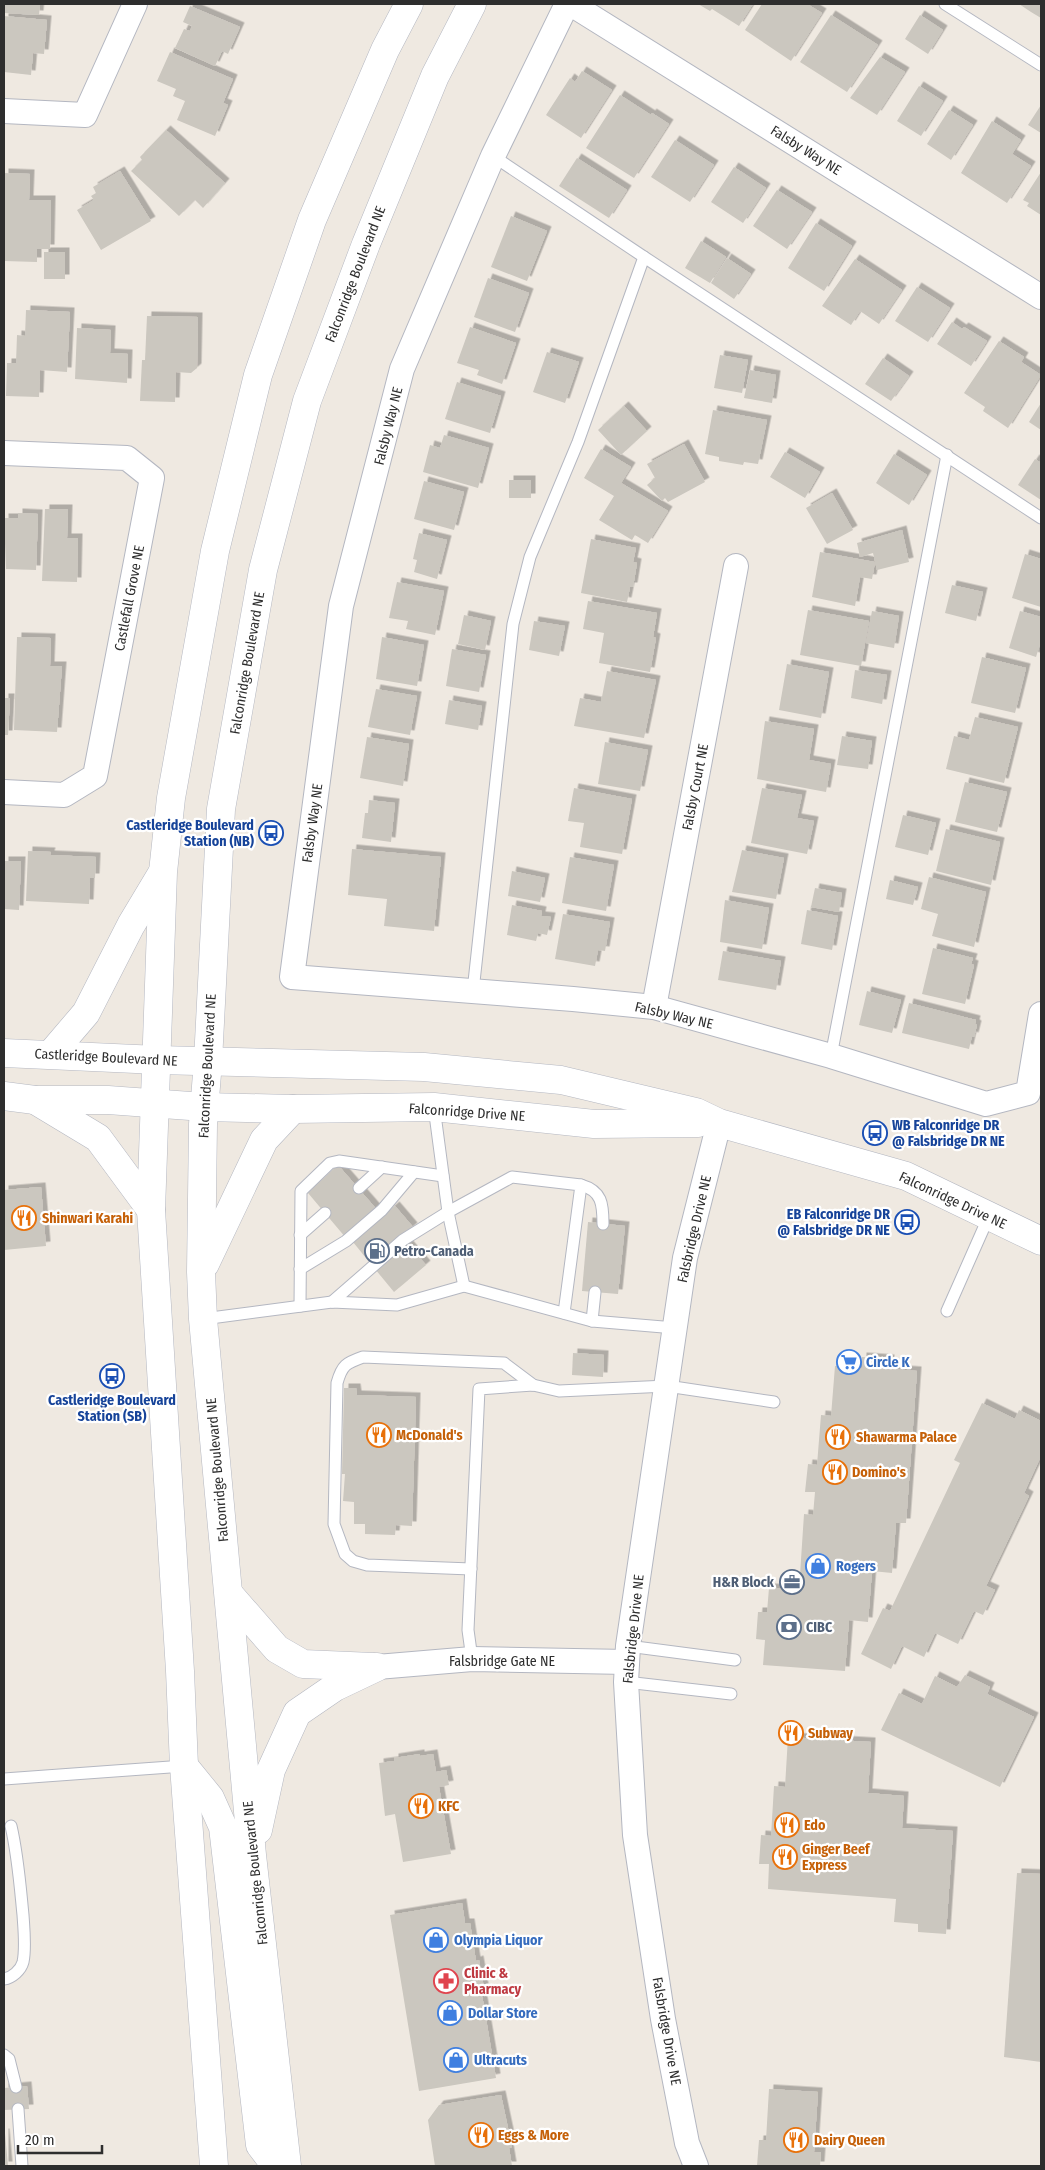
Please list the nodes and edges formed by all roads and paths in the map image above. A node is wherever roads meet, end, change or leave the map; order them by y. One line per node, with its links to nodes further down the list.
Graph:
1 (135, 4): 8 (street)
2 (409, 4): 17 (main road)
3 (472, 4): 25 (main road, Falconridge Boulevard NE)
4 (567, 4): 9 (street, Falsby Way NE)
5 (571, 4): 11 (street, Falsby Way NE)
6 (945, 4): 7 (lane)
7 (1041, 65)
8 (4, 111)
9 (493, 156): 10 (lane); 18 (street, Falsby Way NE)
10 (644, 257): 13 (lane); 18 (lane)
11 (1041, 297)
12 (4, 453): 16 (street, Castlefall Grove NE)
13 (946, 455): 14 (lane); 23 (lane)
14 (1041, 518)
15 (736, 566): 19 (street, Falsby Court NE)
16 (4, 792)
17 (163, 872): 22 (main road); 24 (main road)
18 (473, 991): 19 (street, Falsby Way NE)
19 (654, 1007): 23 (street, Falsby Way NE)
20 (1041, 1014): 23 (street, Falsby Way NE)
21 (4, 1053): 22 (main road, Castleridge Boulevard NE)
22 (51, 1054): 24 (main road, Castleridge Boulevard NE)
23 (831, 1056)
24 (158, 1060): 25 (main road, Castleridge Boulevard NE); 28 (main road)
25 (208, 1061): 29 (main road, Falconridge Boulevard NE); 32 (main road, Falconridge Drive NE)
26 (4, 1096): 27 (main road)
27 (35, 1100): 28 (main road); 38 (main road)
28 (155, 1104): 29 (main road, Falconridge Drive NE); 38 (main road)
29 (204, 1107): 31 (main road, Falconridge Drive NE); 46 (main road, Falconridge Boulevard NE)
30 (434, 1107): 31 (main road, Falconridge Drive NE); 32 (main road, Falconridge Drive NE); 35 (lane)
31 (292, 1109): 46 (main road)
32 (719, 1123): 41 (main road, Falconridge Drive NE); 55 (street, Falsbridge Drive NE)
33 (382, 1167): 34 (lane); 37 (lane); 43 (lane)
34 (414, 1172): 35 (lane); 45 (lane)
35 (443, 1176): 39 (lane)
36 (581, 1185): 39 (lane); 42 (lane); 52 (lane)
37 (359, 1188)
38 (151, 1210): 66 (main road)
39 (448, 1212): 47 (lane); 49 (lane)
40 (325, 1213): 43 (lane)
41 (989, 1216): 44 (main road, Falconridge Drive NE); 51 (lane)
42 (603, 1224)
43 (300, 1235): 45 (lane)
44 (1041, 1241)
45 (300, 1269): 50 (lane)
46 (201, 1272): 53 (main road, Falconridge Boulevard NE)
47 (464, 1286): 49 (lane); 52 (lane)
48 (595, 1292): 54 (lane)
49 (332, 1302): 50 (lane)
50 (300, 1306): 53 (lane)
51 (947, 1311)
52 (564, 1313): 54 (lane)
53 (203, 1319): 60 (main road, Falconridge Boulevard NE)
54 (592, 1321): 55 (lane)
55 (675, 1328): 57 (street, Falsbridge Drive NE)
56 (533, 1385): 57 (lane); 59 (lane); 59 (lane)
57 (667, 1386): 58 (lane); 63 (street, Falsbridge Drive NE)
58 (774, 1402)
59 (471, 1569): 61 (lane)
60 (229, 1594): 64 (main road); 69 (main road, Falconridge Boulevard NE)
61 (472, 1659): 63 (street, Falsbridge Gate NE); 64 (street, Falsbridge Gate NE)
62 (735, 1660): 63 (lane)
63 (627, 1663): 65 (lane); 78 (street, Falsbridge Drive NE)
64 (377, 1667): 69 (main road)
65 (731, 1694)
66 (184, 1766): 67 (lane); 75 (main road); 76 (main road)
67 (4, 1779)
68 (11, 1826): 70 (lane)
69 (252, 1855): 77 (main road, Falconridge Boulevard NE)
70 (4, 1979)
71 (4, 2055): 72 (lane)
72 (16, 2087)
73 (18, 2109): 74 (lane)
74 (22, 2166)
75 (214, 2166)
76 (276, 2166)
77 (287, 2166)
78 (696, 2166)

